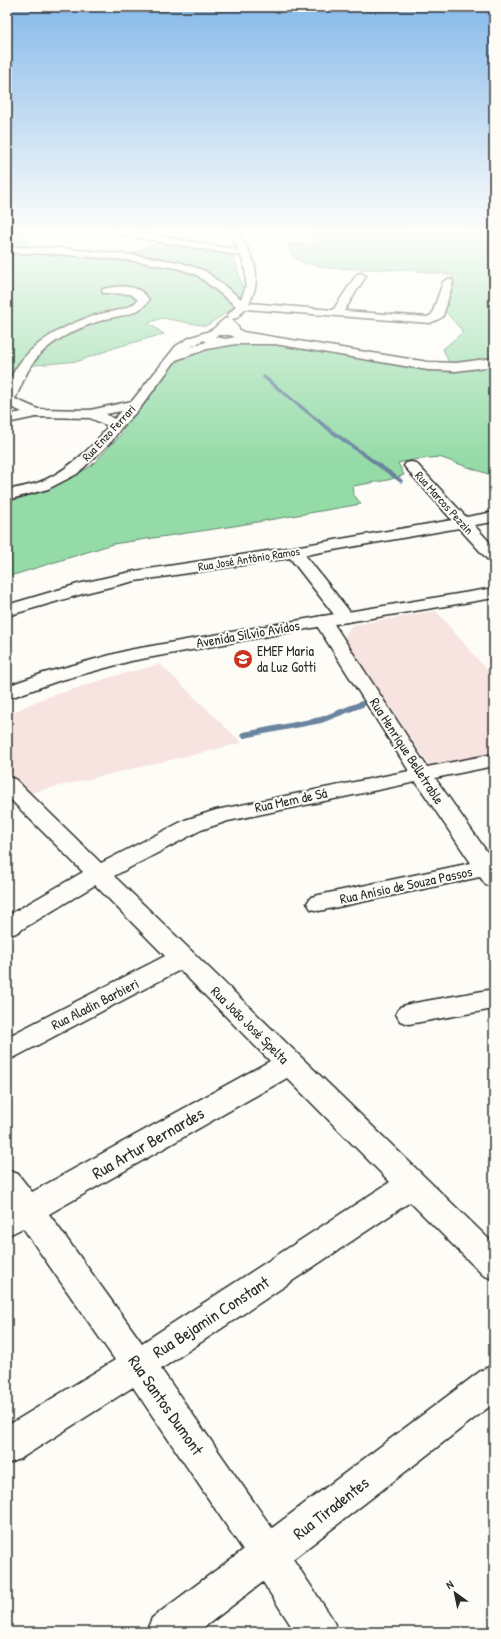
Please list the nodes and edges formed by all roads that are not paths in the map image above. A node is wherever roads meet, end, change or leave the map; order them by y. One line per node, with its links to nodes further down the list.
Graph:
1 (137, 307): 12 (street)
2 (242, 307): 7 (street)
3 (263, 307): 6 (street)
4 (341, 307): 6 (street)
5 (440, 307): 6 (street)
6 (337, 313)
7 (228, 321): 8 (street); 9 (street)
8 (213, 333): 9 (street); 10 (street, Rua Enzo Ferrari)
9 (233, 338): 10 (street); 11 (street)
10 (172, 357): 13 (street, Rua Enzo Ferrari)
11 (494, 362)
12 (8, 402): 14 (street)
13 (136, 404): 15 (street); 17 (street, Rua Enzo Ferrari)
14 (36, 413): 15 (street); 16 (street)
15 (90, 414): 17 (street)
16 (7, 419)
17 (116, 425): 19 (street, Rua Enzo Ferrari)
18 (411, 466): 21 (street, Rua Marcos Pezzin)
19 (7, 496)
20 (494, 517): 21 (street, Rua José Antônio Ramos)
21 (461, 522): 22 (street, Rua José Antônio Ramos); 23 (street, Rua Marcos Pezzin)
22 (294, 552): 25 (street, Rua José Antônio Ramos); 26 (street)
23 (494, 557)
24 (494, 593): 26 (street, Avenida Sílvio Avidos)
25 (7, 612)
26 (345, 617): 27 (street, Avenida Sílvio Avidos)
27 (323, 621): 28 (street, Avenida Sílvio Avidos); 30 (street, Rua Henrique Belletrable)
28 (7, 693)
29 (494, 760): 30 (street, Rua Mem de Sá)
30 (421, 774): 32 (street, Rua Henrique Belletrable); 33 (street, Rua Mem de Sá)
31 (10, 792): 33 (street, Rua João José Spelta)
32 (491, 871): 34 (street, Rua Anísio de Souza Passos)
33 (99, 874): 35 (street, Rua Mem de Sá); 36 (street, Rua João José Spelta)
34 (319, 903)
35 (7, 927)
36 (182, 958): 39 (street, Rua Aladin Barbieri); 40 (street, Rua João José Spelta)
37 (494, 999): 38 (street)
38 (409, 1014)
39 (7, 1049)
40 (289, 1064): 42 (street, Rua João José Spelta); 43 (street, Rua Artur Bernardes)
41 (7, 1183): 43 (street, Rua Santos Dumont)
42 (412, 1184): 44 (street, Rua João José Spelta); 45 (street, Rua Bejamin Constant)
43 (18, 1217): 45 (street, Rua Santos Dumont)
44 (494, 1265)
45 (138, 1365): 47 (street, Rua Bejamin Constant); 48 (street, Rua Santos Dumont)
46 (494, 1382): 48 (street, Rua Tiradentes)
47 (7, 1446)
48 (269, 1555): 49 (street, Rua Tiradentes); 50 (street, Rua Santos Dumont)
49 (166, 1632)
50 (318, 1632)

